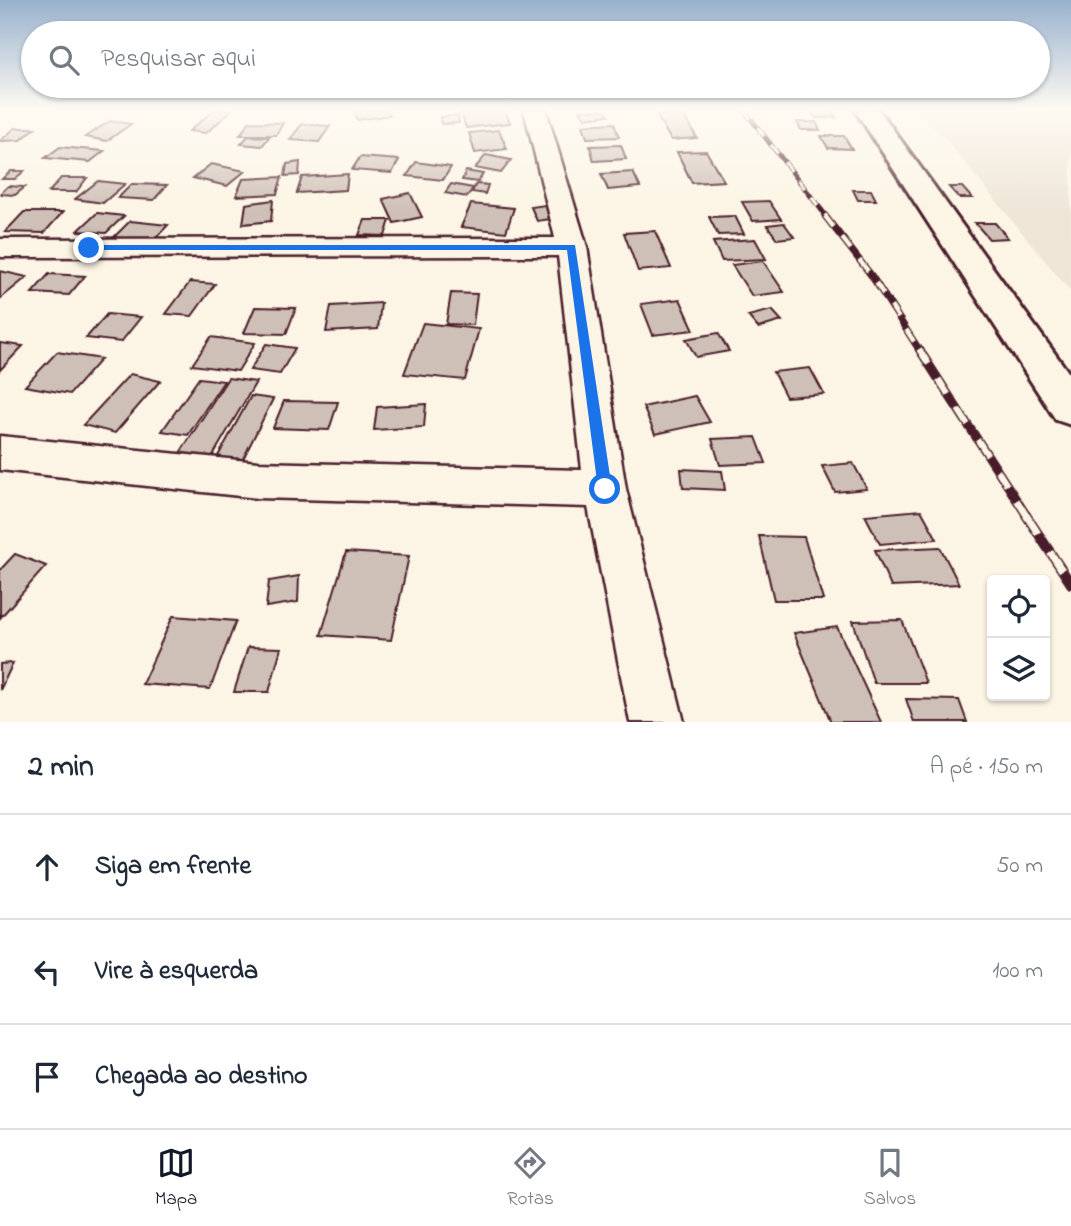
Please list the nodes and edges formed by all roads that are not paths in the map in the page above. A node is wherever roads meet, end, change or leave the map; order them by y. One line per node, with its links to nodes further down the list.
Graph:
1 (544, 144): 3 (street)
2 (890, 144): 5 (street)
3 (572, 247): 4 (street); 7 (street)
4 (0, 248)
5 (1071, 408)
6 (0, 453): 7 (street)
7 (605, 489): 8 (street)
8 (657, 722)

